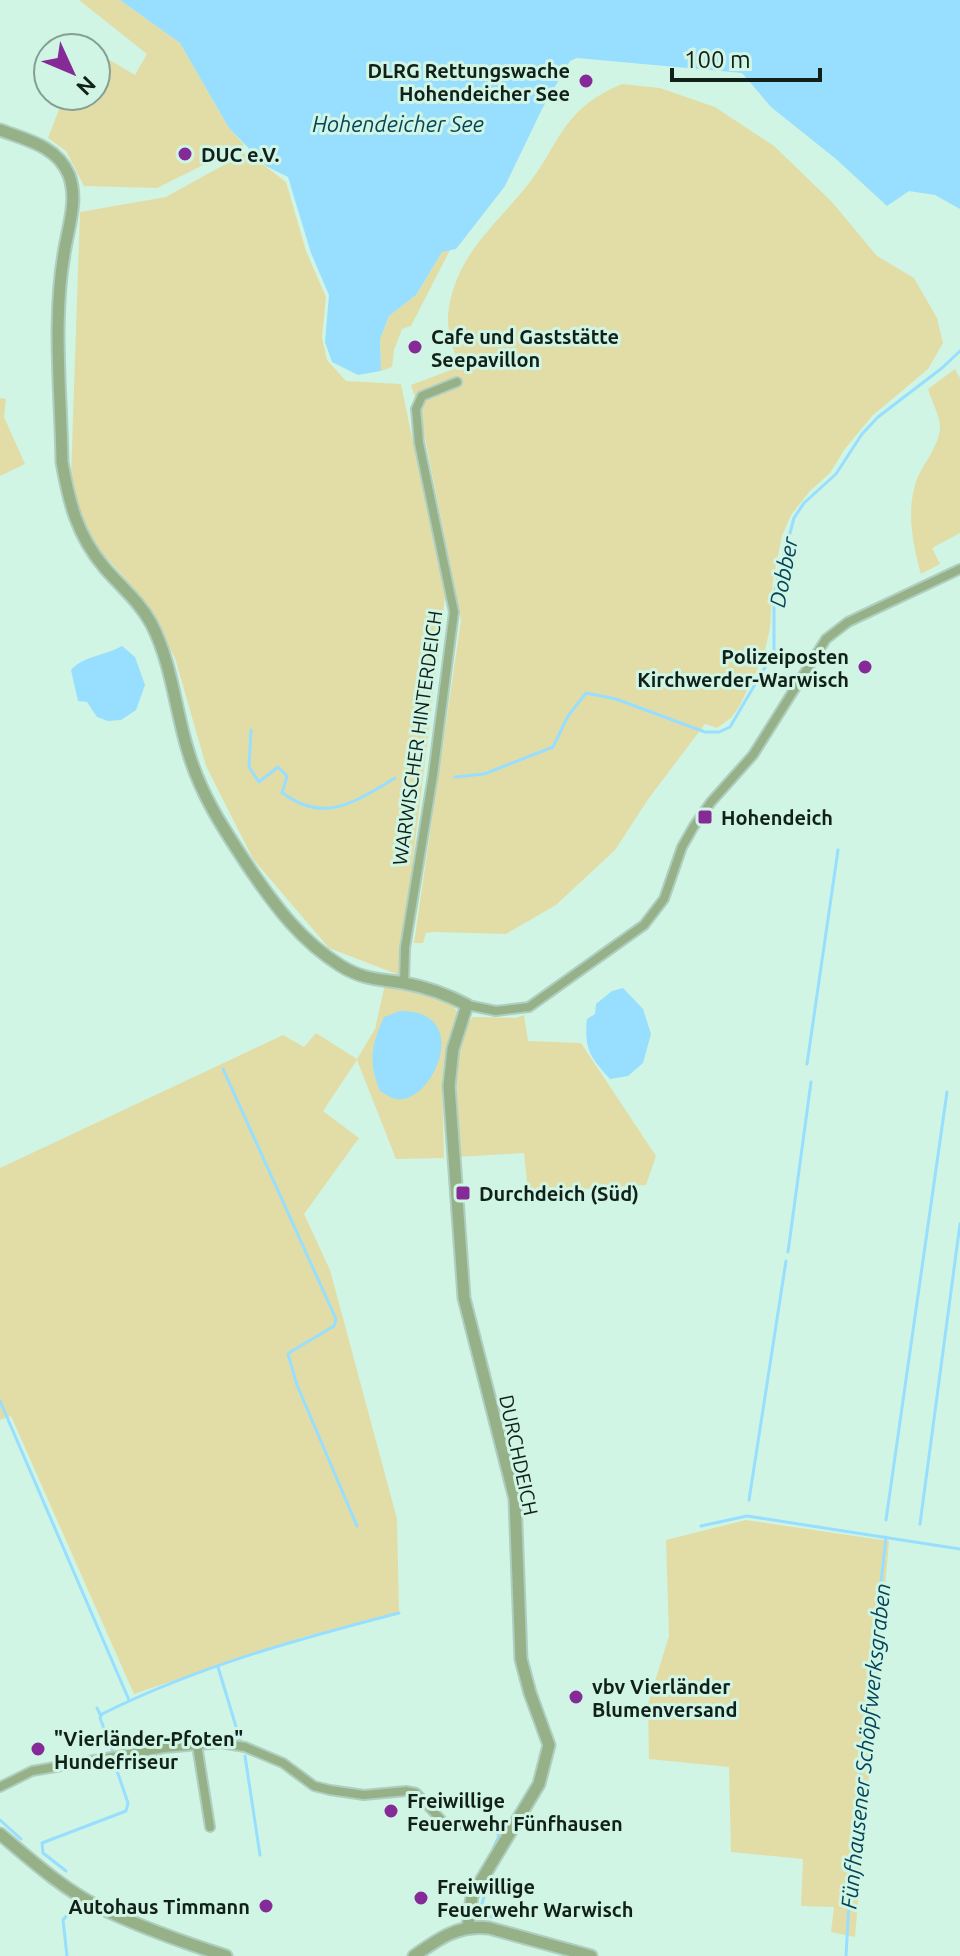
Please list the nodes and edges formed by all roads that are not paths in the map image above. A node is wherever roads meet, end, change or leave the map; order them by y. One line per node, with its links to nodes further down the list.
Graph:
1 (0, 130): 4 (street)
2 (457, 382): 4 (street, WARWISCHER HINTERDEICH)
3 (960, 569): 5 (street)
4 (404, 983): 5 (street)
5 (467, 1005): 9 (street, DURCHDEICH)
6 (197, 1745): 7 (street); 8 (street); 9 (street)
7 (0, 1787)
8 (210, 1827)
9 (512, 1831): 11 (street, DURCHDEICH)
10 (0, 1834): 12 (street)
11 (468, 1927): 14 (street); 15 (street)
12 (188, 1950): 13 (street)
13 (226, 1956)
14 (414, 1956)
15 (591, 1956)

